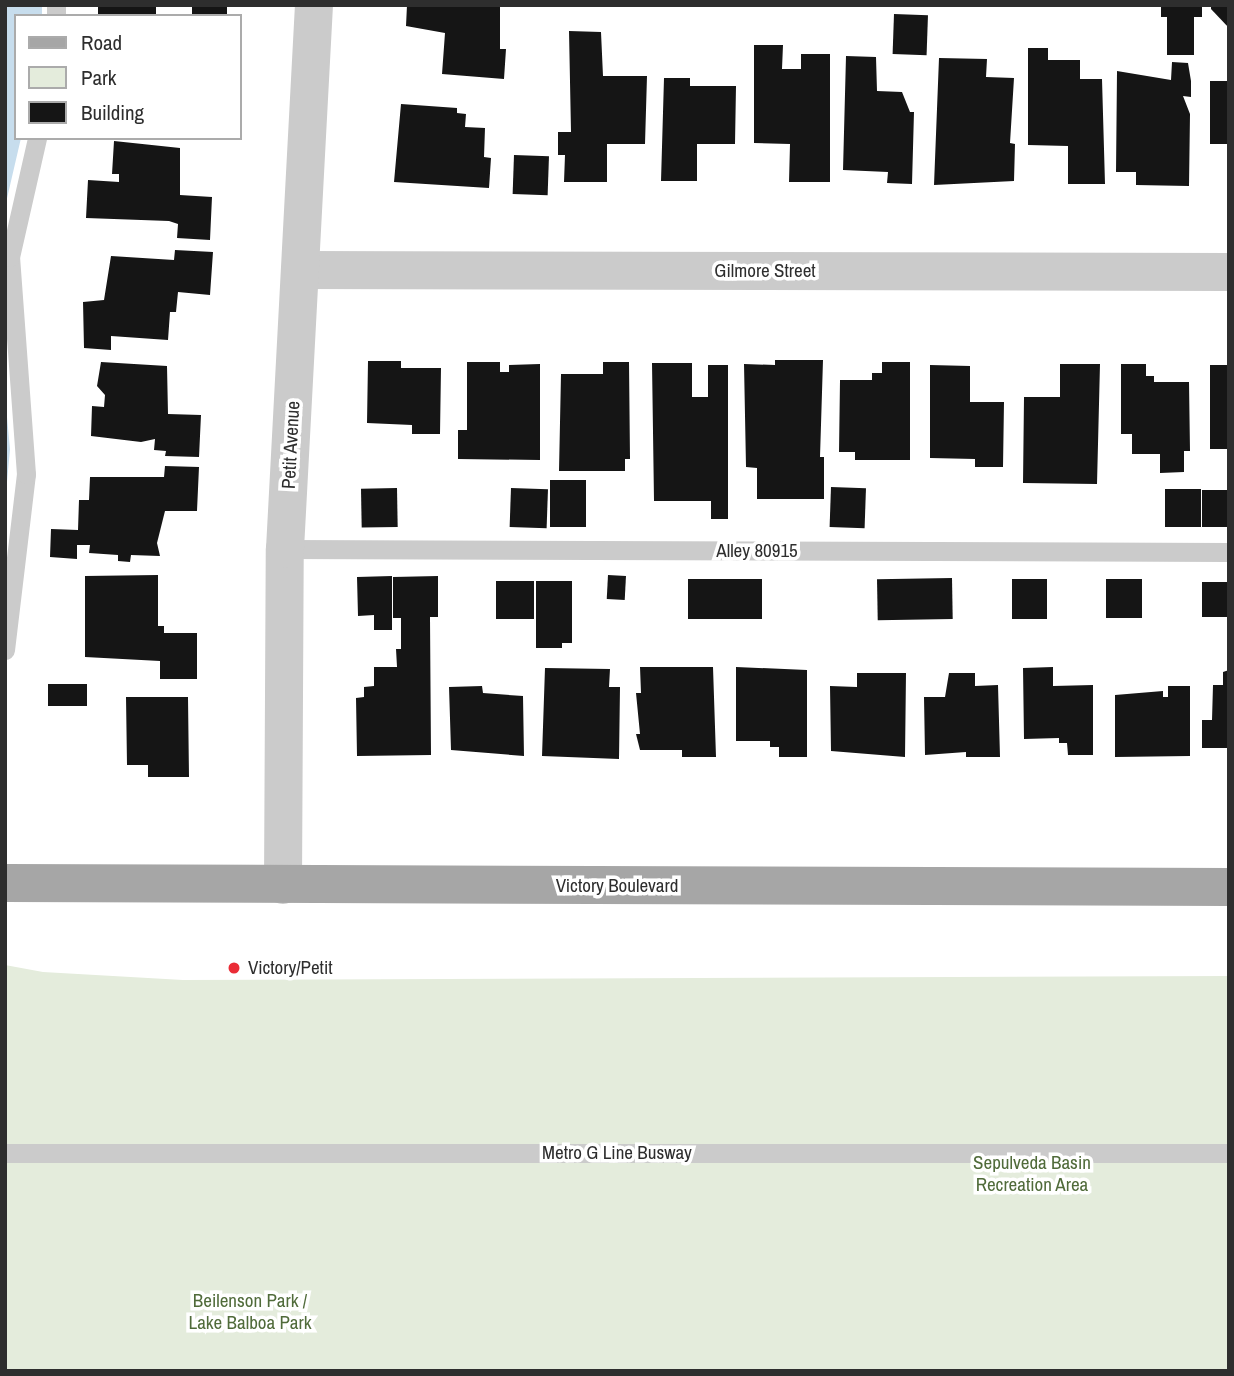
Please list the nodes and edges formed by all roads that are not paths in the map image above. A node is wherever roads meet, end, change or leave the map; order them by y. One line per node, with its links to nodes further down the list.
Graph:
1 (314, 5): 3 (street, Petit Avenue)
2 (37, 140): 4 (lane)
3 (300, 270): 5 (street, Gilmore Street); 6 (street, Petit Avenue)
4 (8, 271): 8 (lane)
5 (1229, 272)
6 (285, 549): 7 (lane, Alley 80915); 10 (street, Petit Avenue)
7 (1229, 552)
8 (5, 650)
9 (5, 883): 10 (main road, Victory Boulevard)
10 (283, 885): 11 (main road, Victory Boulevard)
11 (1229, 887)
12 (5, 1153): 13 (lane, Metro G Line Busway)
13 (1229, 1153)

